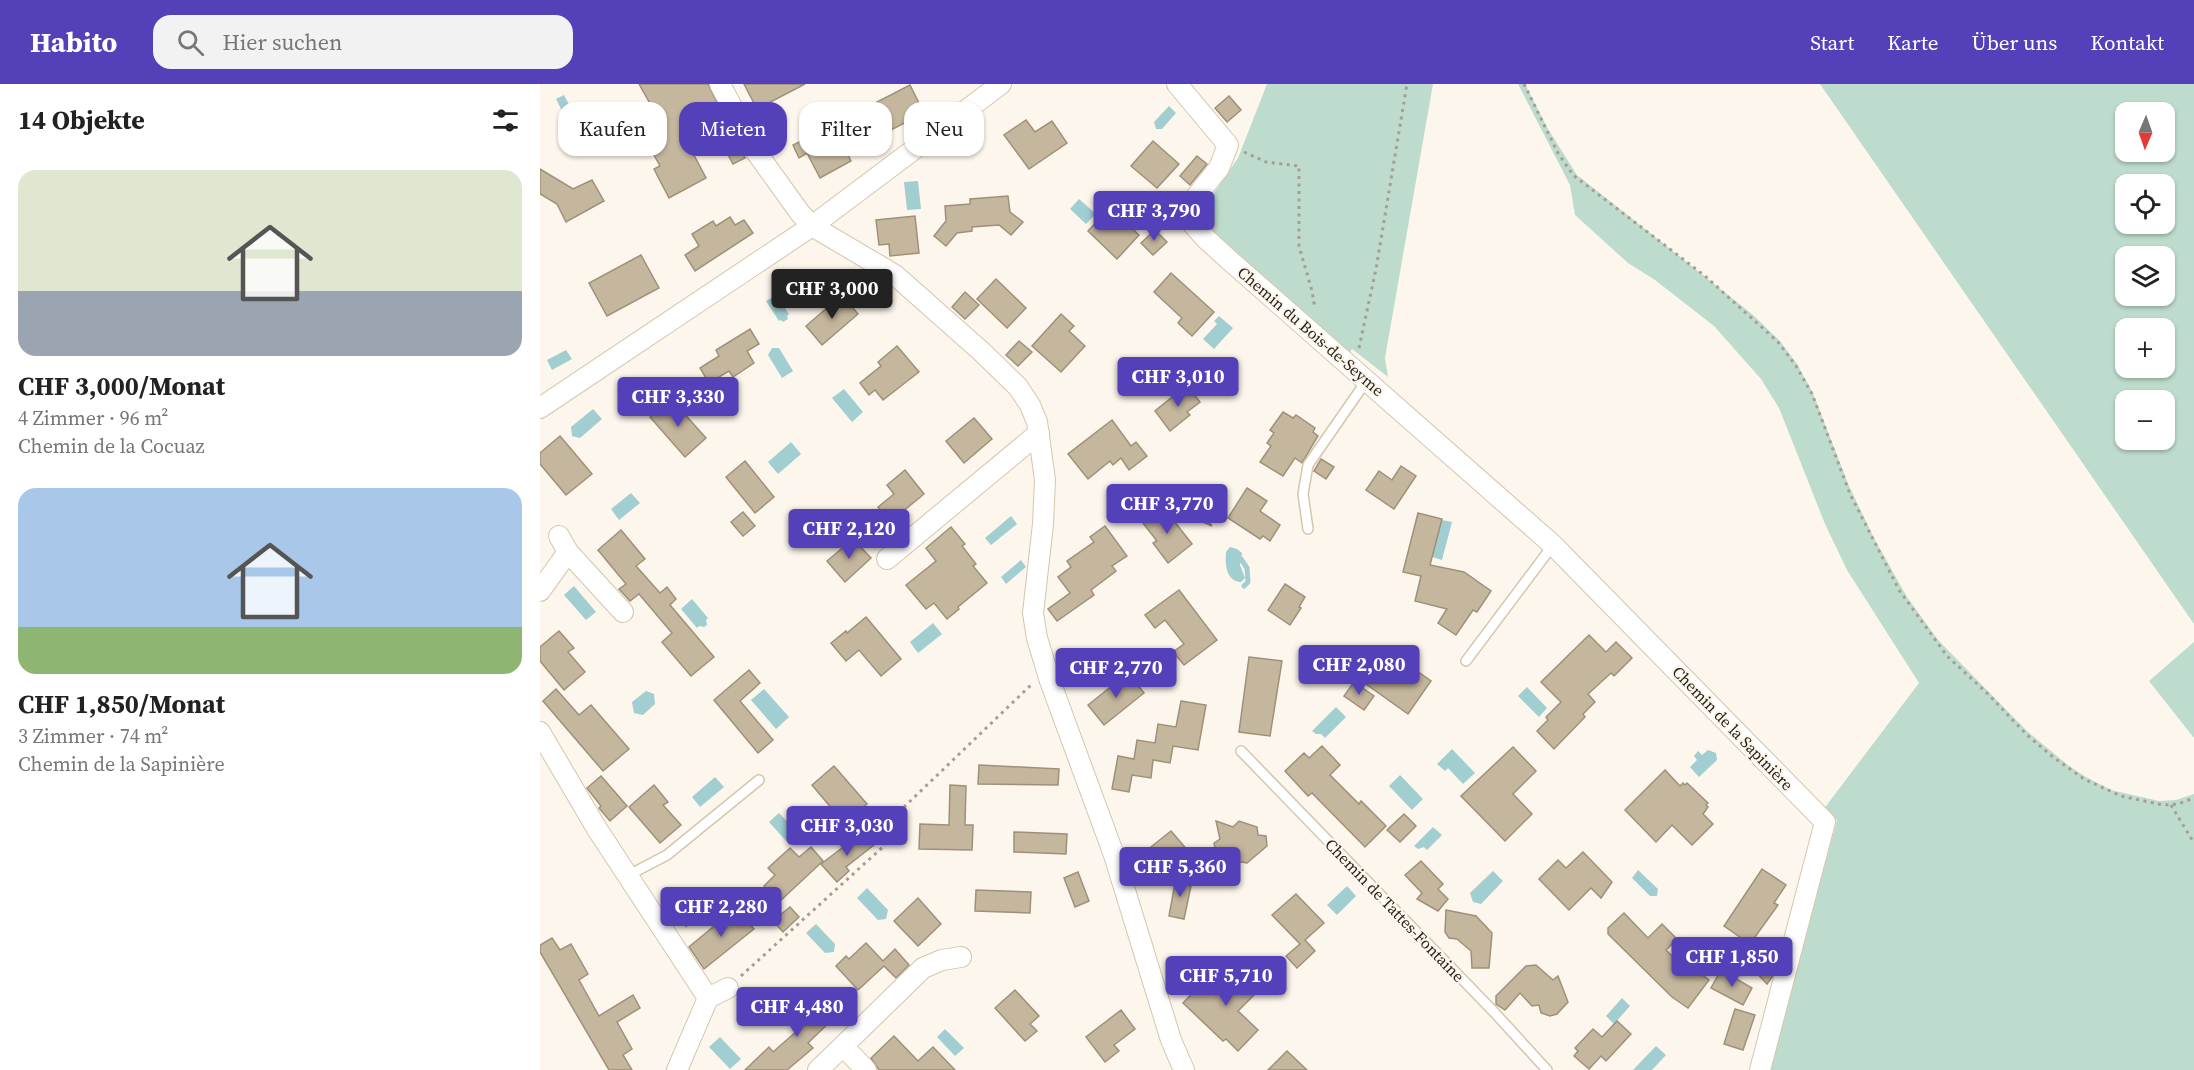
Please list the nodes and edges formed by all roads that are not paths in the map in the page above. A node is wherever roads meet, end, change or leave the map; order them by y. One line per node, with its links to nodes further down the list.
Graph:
1 (720, 84): 4 (street)
2 (1001, 84): 4 (street)
3 (1178, 84): 5 (street, Chemin du Bois-de-Seyme)
4 (812, 226): 6 (street); 7 (street)
5 (1367, 380): 8 (street, Chemin du Bois-de-Seyme); 9 (lane)
6 (540, 408)
7 (1039, 433): 11 (street); 26 (street)
8 (1455, 459): 10 (street, Chemin de la Sapinière)
9 (1308, 529)
10 (1553, 545): 14 (lane); 28 (street, Chemin de la Sapinière)
11 (887, 559)
12 (540, 591): 13 (street)
13 (623, 612)
14 (1466, 661)
15 (540, 732): 18 (street)
16 (1241, 751): 27 (lane, Chemin de Tattes-Fontaine)
17 (759, 780): 18 (lane)
18 (627, 876): 21 (street)
19 (961, 957): 22 (street)
20 (728, 988): 21 (street)
21 (708, 998): 23 (street)
22 (843, 1046): 24 (street); 25 (street)
23 (677, 1070)
24 (818, 1070)
25 (866, 1070)
26 (1184, 1070)
27 (1547, 1070)
28 (1760, 1070)

